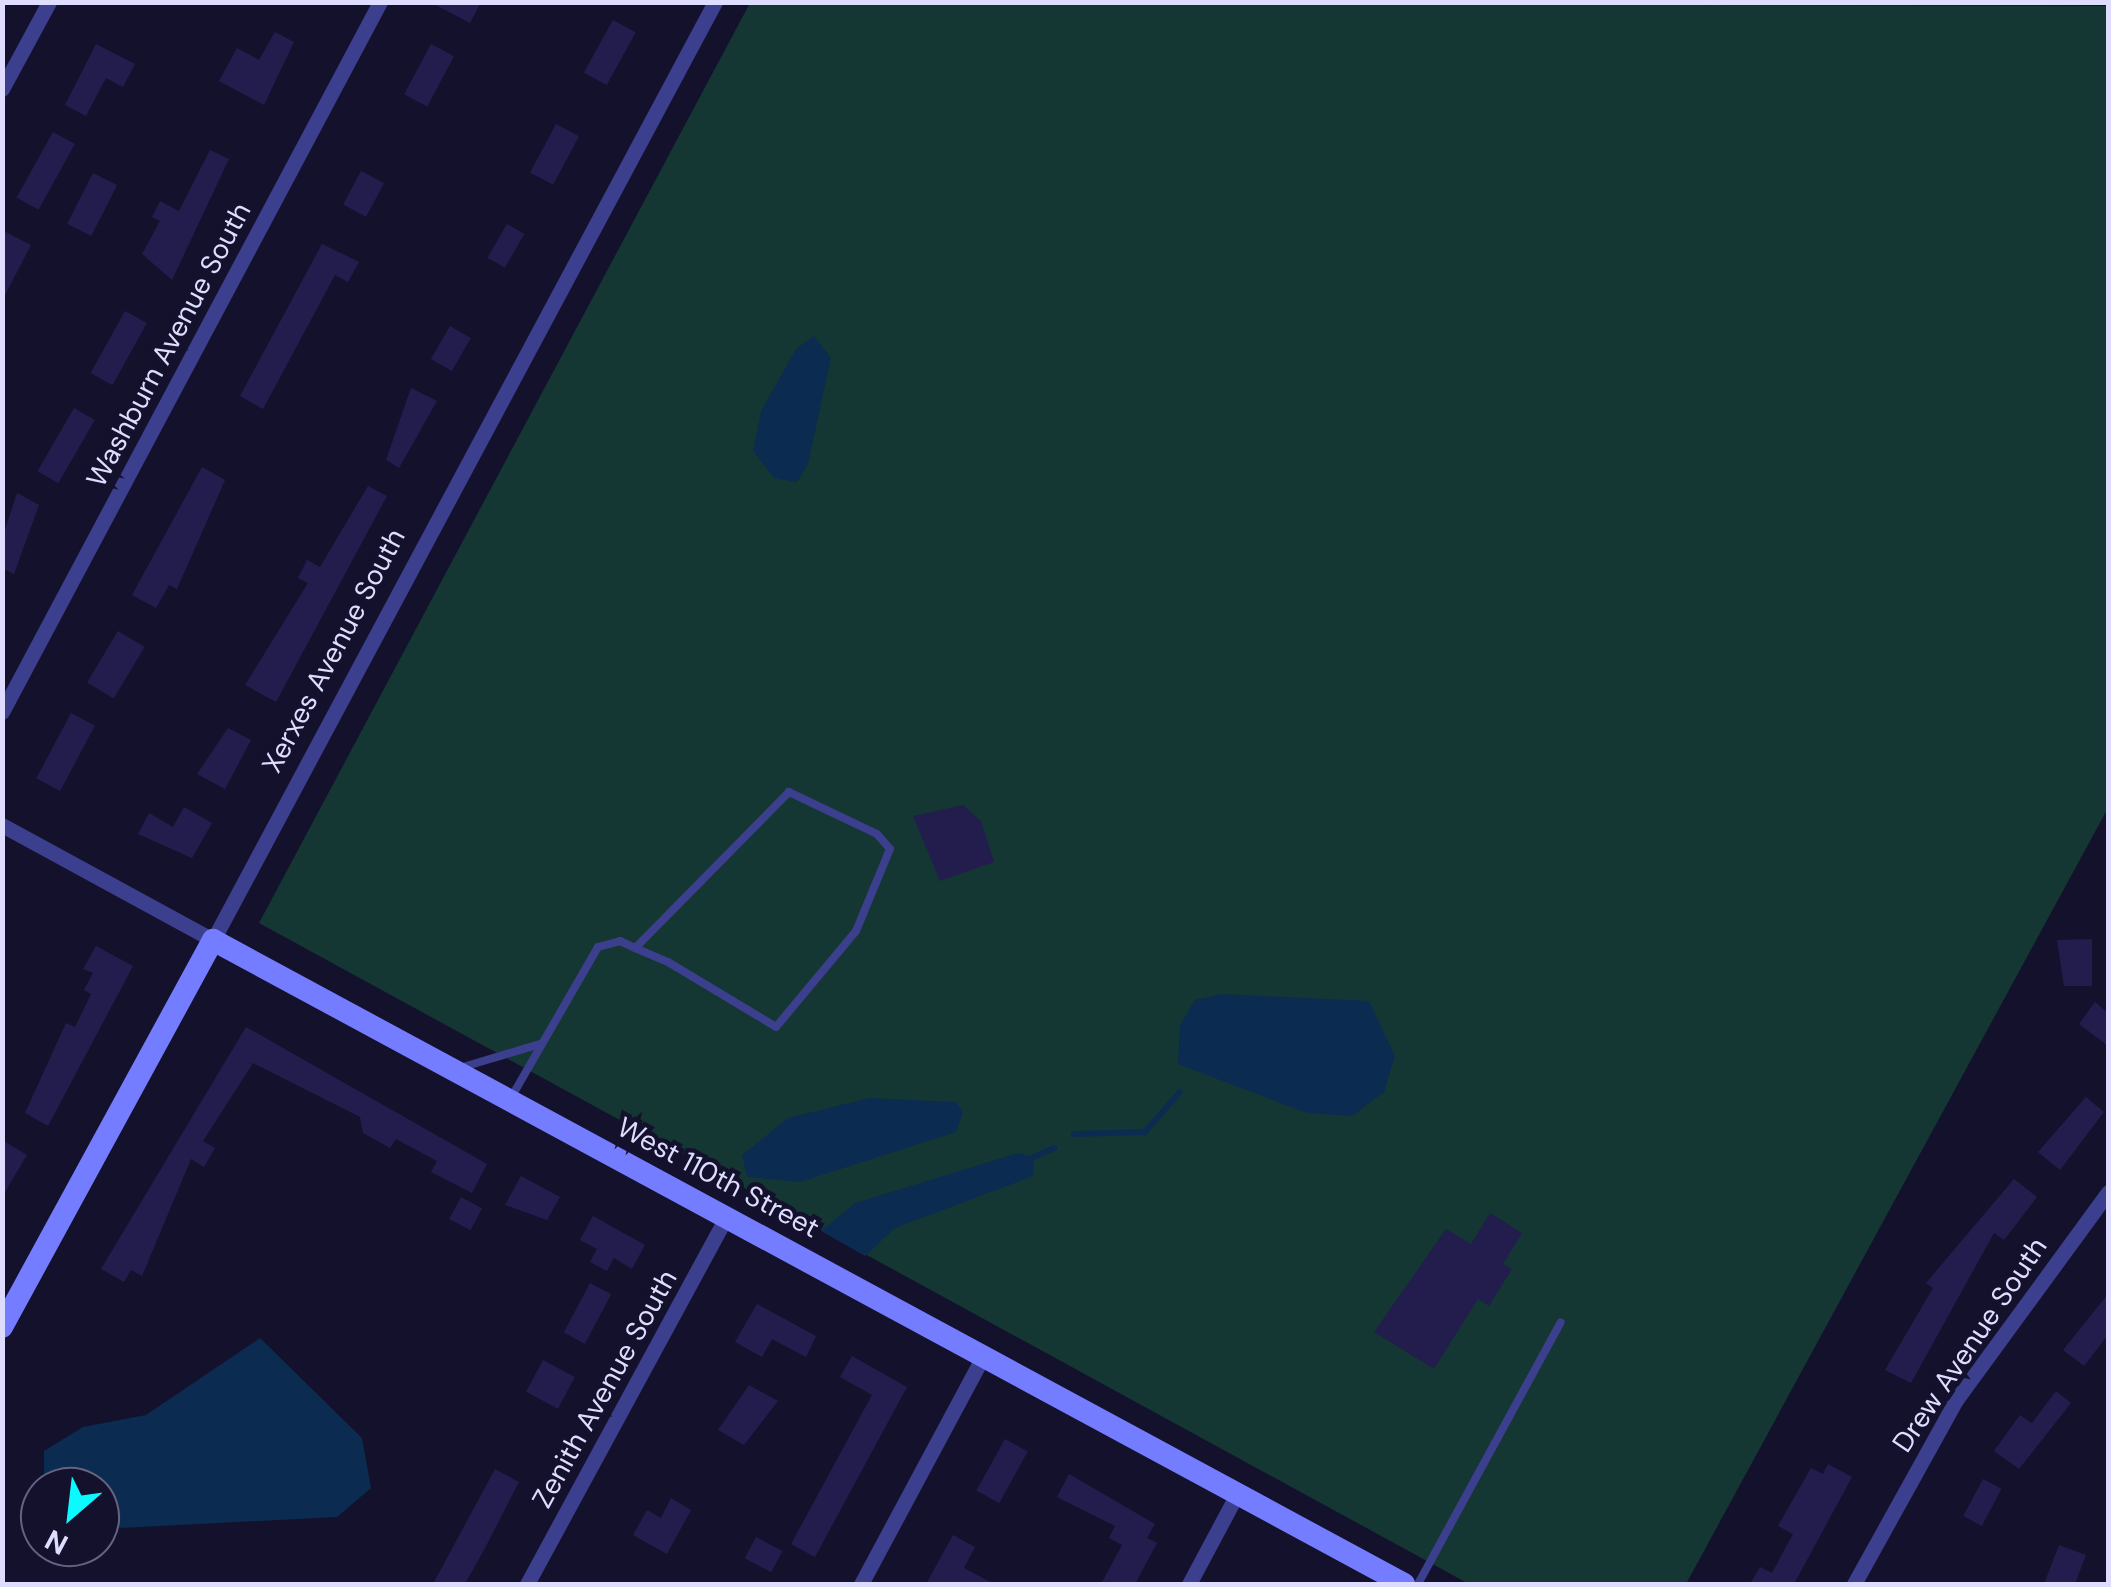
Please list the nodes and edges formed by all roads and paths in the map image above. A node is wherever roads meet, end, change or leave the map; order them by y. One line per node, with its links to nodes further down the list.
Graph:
1 (48, 2): 4 (street)
2 (380, 2): 5 (street, Washburn Avenue South)
3 (714, 2): 7 (street, Xerxes Avenue South)
4 (2, 89)
5 (2, 712)
6 (2, 826): 7 (street, West 110th Street)
7 (213, 940): 10 (street, West 110th Street); 15 (street, Xerxes Avenue South)
8 (635, 948): 8 (lane); 9 (lane)
9 (540, 1044): 10 (lane); 11 (lane)
10 (454, 1070): 11 (street, West 110th Street)
11 (510, 1100): 13 (street, West 110th Street)
12 (2108, 1192): 23 (street, Drew Avenue South)
13 (726, 1217): 16 (street, West 110th Street); 18 (street, Zenith Avenue South)
14 (1561, 1322): 22 (lane)
15 (2, 1327)
16 (982, 1356): 17 (street, West 110th Street); 19 (street)
17 (1237, 1494): 20 (street); 21 (street, West 110th Street)
18 (527, 1584)
19 (861, 1584)
20 (1189, 1584)
21 (1404, 1584)
22 (1418, 1584)
23 (1854, 1584)

